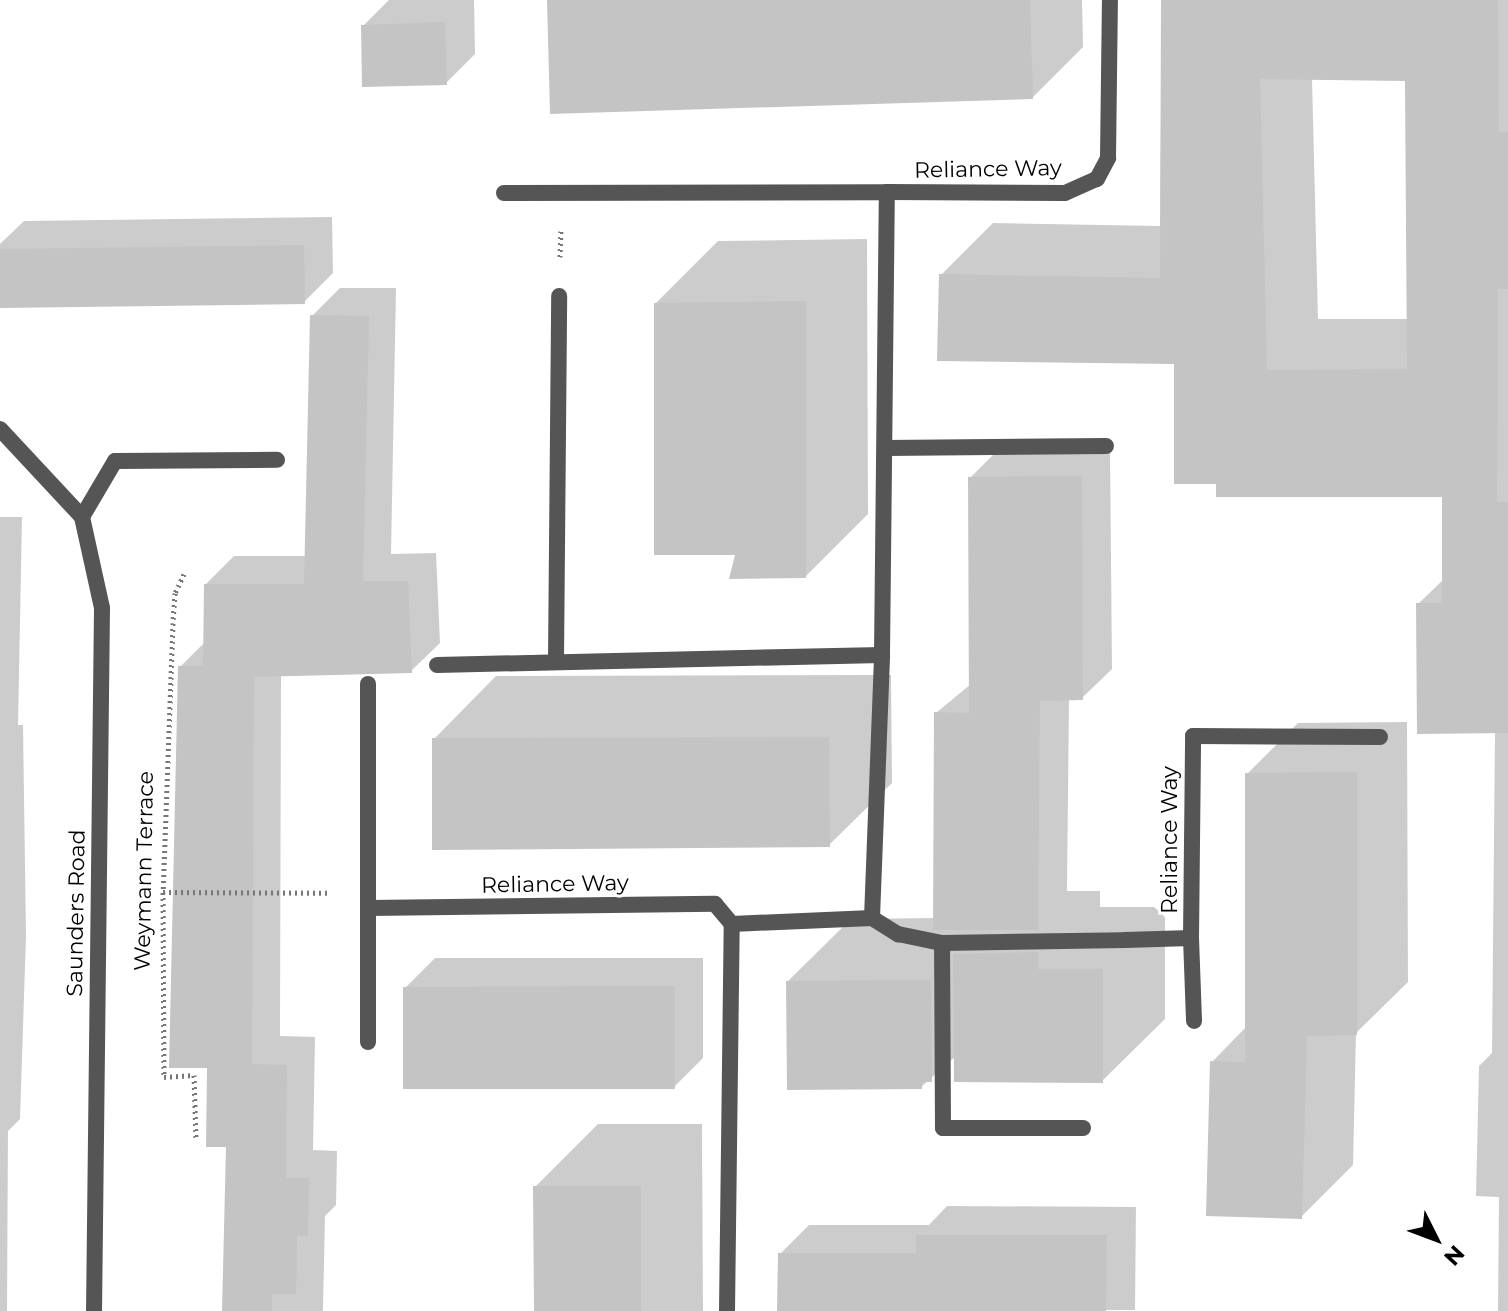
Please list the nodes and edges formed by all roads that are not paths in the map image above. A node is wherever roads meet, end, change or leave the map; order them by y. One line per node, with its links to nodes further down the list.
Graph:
1 (1110, 0): 2 (street, Reliance Way)
2 (887, 192): 3 (street, Reliance Way); 7 (street, Reliance Way)
3 (504, 193)
4 (559, 296): 11 (street)
5 (0, 429): 9 (street)
6 (1106, 446): 7 (street)
7 (886, 448): 10 (street, Reliance Way)
8 (277, 460): 9 (street)
9 (82, 517): 23 (street, Saunders Road)
10 (882, 655): 11 (street); 16 (street, Reliance Way)
11 (556, 661): 12 (street)
12 (437, 665)
13 (368, 684): 15 (street)
14 (1380, 737): 18 (street, Reliance Way)
15 (369, 900): 17 (street, Reliance Way); 21 (street)
16 (872, 918): 17 (street, Reliance Way); 19 (street, Reliance Way)
17 (732, 924): 24 (street)
18 (1191, 938): 19 (street, Reliance Way); 20 (street, Reliance Way)
19 (942, 943): 22 (street)
20 (1194, 1021)
21 (368, 1042)
22 (1083, 1128)
23 (94, 1311)
24 (727, 1311)

